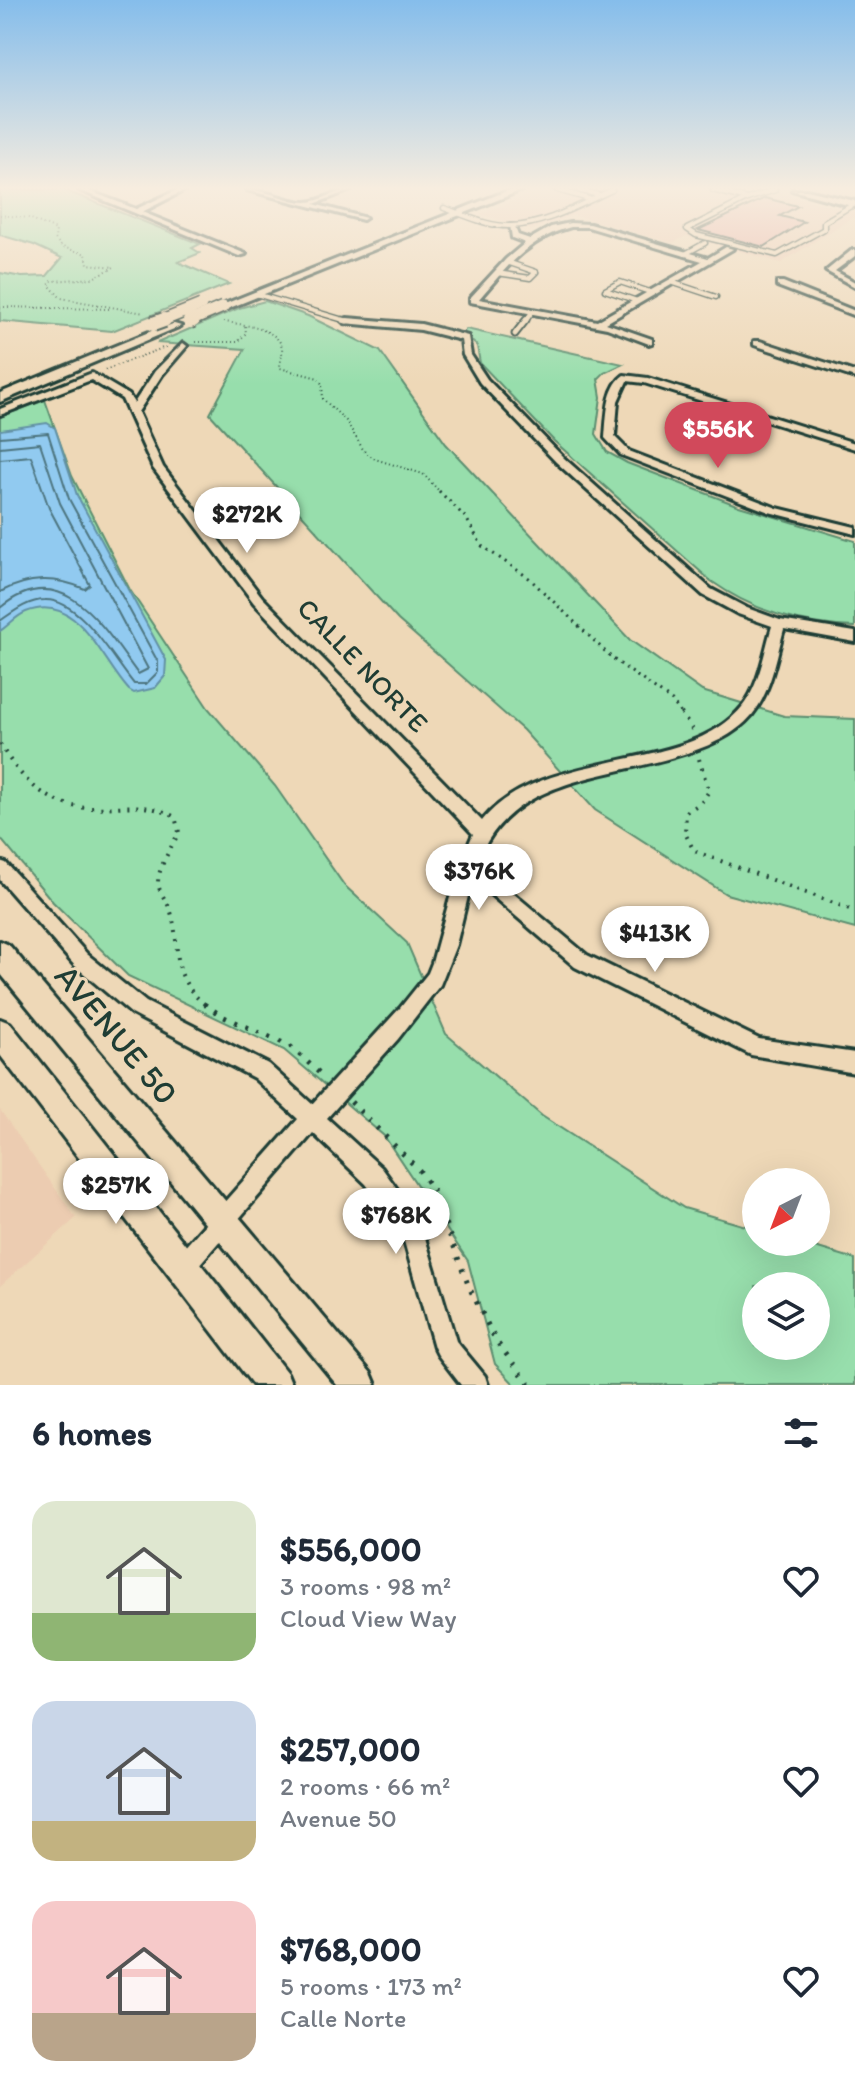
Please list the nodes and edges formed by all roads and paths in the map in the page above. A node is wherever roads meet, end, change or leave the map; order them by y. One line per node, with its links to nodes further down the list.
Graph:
1 (86, 255): 19 (path)
2 (327, 255): 22 (main road, bridge)
3 (355, 255): 15 (main road)
4 (515, 255): 9 (street)
5 (687, 255): 8 (street)
6 (720, 255): 8 (street)
7 (852, 255): 13 (street)
8 (709, 261): 11 (street)
9 (507, 262): 10 (street); 10 (lane)
10 (497, 273): 20 (street)
11 (671, 282): 14 (street); 16 (lane)
12 (780, 284): 21 (street)
13 (855, 285)
14 (653, 293): 17 (street); 17 (lane)
15 (256, 294): 24 (lane); 32 (main road, bridge)
16 (716, 297)
17 (637, 301): 25 (street)
18 (0, 307): 19 (path)
19 (109, 309): 22 (path)
20 (532, 312): 25 (street); 26 (lane)
21 (855, 314)
22 (153, 319): 31 (main road)
23 (215, 321): 39 (path)
24 (347, 321): 37 (street)
25 (598, 324): 27 (street)
26 (515, 334)
27 (649, 341)
28 (757, 343): 30 (street)
29 (183, 346): 34 (street)
30 (855, 375)
31 (0, 383)
32 (0, 398)
33 (0, 412): 34 (street, CALLE NORTE)
34 (133, 412): 41 (street, CALLE NORTE)
35 (855, 446): 36 (street)
36 (855, 531)
37 (778, 626): 38 (street); 39 (street)
38 (855, 637)
39 (696, 743): 41 (street); 44 (path)
40 (0, 744): 48 (path)
41 (482, 832): 43 (street)
42 (0, 868): 49 (street)
43 (466, 873): 47 (street); 48 (street)
44 (855, 911)
45 (0, 953): 50 (main road, AVENUE 50)
46 (2, 1039): 51 (main road)
47 (855, 1063)
48 (339, 1090): 49 (street); 55 (path)
49 (313, 1119): 50 (street); 54 (street)
50 (223, 1222): 51 (street); 53 (main road, AVENUE 50)
51 (183, 1266): 52 (main road)
52 (275, 1385)
53 (359, 1385)
54 (476, 1385)
55 (530, 1385)

